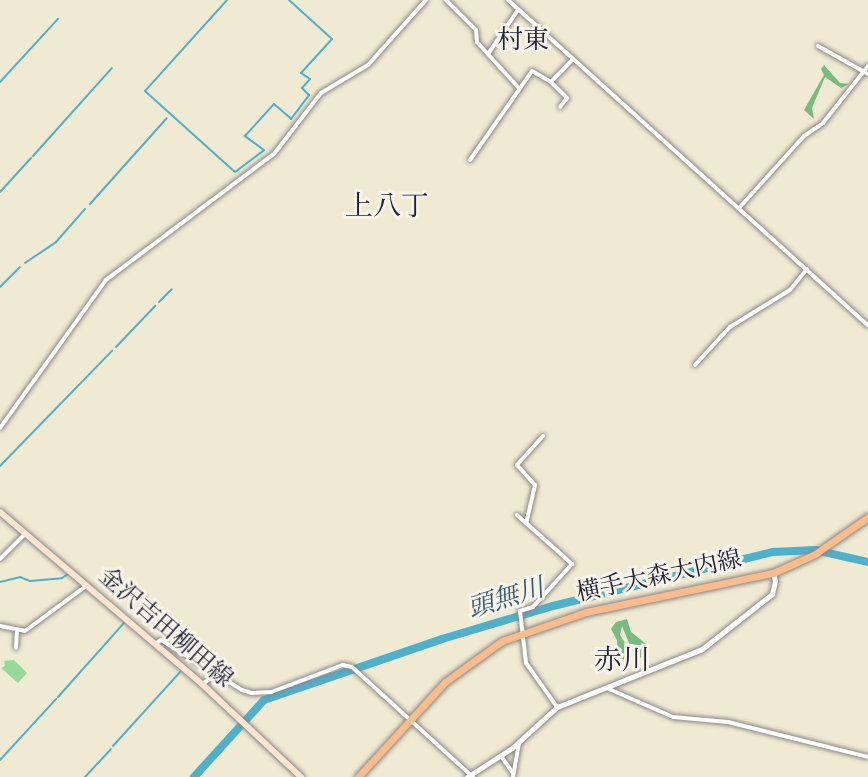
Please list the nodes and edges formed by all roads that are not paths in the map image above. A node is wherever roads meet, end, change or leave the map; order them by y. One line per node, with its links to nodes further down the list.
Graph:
1 (426, 0): 18 (street)
2 (446, 0): 6 (street)
3 (508, 0): 4 (street)
4 (519, 9): 6 (street); 7 (street)
5 (818, 46): 9 (street)
6 (488, 54): 11 (street)
7 (573, 59): 10 (street); 14 (street)
8 (868, 66): 9 (street)
9 (865, 74): 14 (street)
10 (551, 82): 11 (street); 12 (street)
11 (518, 87): 13 (street)
12 (560, 107)
13 (470, 160)
14 (739, 208): 15 (street)
15 (807, 269): 16 (street); 17 (street)
16 (868, 325)
17 (695, 365)
18 (0, 428)
19 (543, 436): 23 (street)
20 (0, 512): 24 (main road, 金沢吉田柳田線)
21 (517, 515): 23 (street)
22 (868, 517): 26 (main road, 横手大森大内線)
23 (526, 523): 30 (street)
24 (25, 534): 25 (street); 27 (main road, 金沢吉田柳田線)
25 (0, 559)
26 (773, 573): 30 (main road, 横手大森大内線); 35 (street)
27 (87, 585): 29 (street); 31 (main road, 金沢吉田柳田線)
28 (0, 626): 29 (street)
29 (17, 631): 32 (street)
30 (523, 631): 36 (street); 37 (main road, 横手大森大内線)
31 (155, 644): 33 (street); 34 (main road, 金沢吉田柳田線)
32 (16, 648)
33 (216, 675): 34 (street); 37 (street)
34 (202, 684): 43 (main road, 金沢吉田柳田線)
35 (609, 689): 36 (street); 40 (street)
36 (557, 707): 38 (street)
37 (410, 720): 42 (street); 44 (main road, 横手大森大内線)
38 (519, 742): 39 (street); 41 (street)
39 (500, 755): 41 (street); 42 (street)
40 (868, 757)
41 (513, 775)
42 (470, 776)
43 (301, 777)
44 (358, 777)

